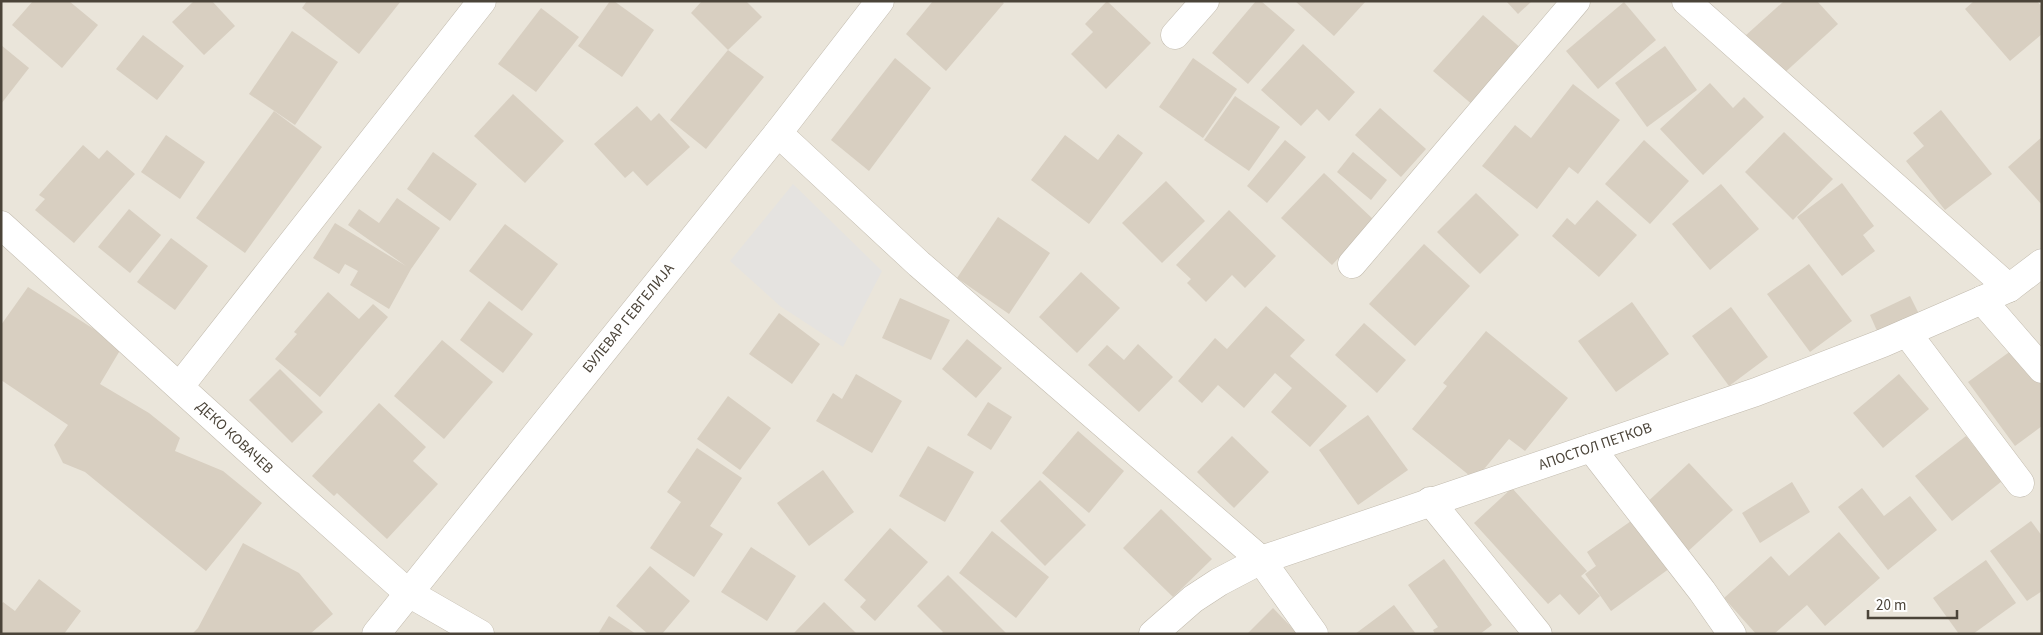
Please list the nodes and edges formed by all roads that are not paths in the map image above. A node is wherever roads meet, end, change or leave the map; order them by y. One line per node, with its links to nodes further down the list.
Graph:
1 (482, 1): 15 (street)
2 (880, 1): 7 (street, БУЛЕВАР ГЕВГЕЛИЈА)
3 (1205, 1): 6 (street)
4 (1576, 1): 10 (street)
5 (1686, 1): 11 (street)
6 (1175, 35)
7 (778, 132): 19 (street); 20 (street, БУЛЕВАР ГЕВГЕЛИЈА)
8 (1, 225): 15 (street, ДЕКО КОВАЧЕВ)
9 (2042, 263): 11 (street, АПОСТОЛ ПЕТКОВ)
10 (1352, 264)
11 (2009, 288): 12 (street, АПОСТОЛ ПЕТКОВ)
12 (1982, 300): 13 (street, АПОСТОЛ ПЕТКОВ); 14 (street)
13 (1907, 333): 16 (street, АПОСТОЛ ПЕТКОВ); 17 (street)
14 (2042, 369)
15 (180, 386): 20 (street, ДЕКО КОВАЧЕВ)
16 (1591, 448): 18 (street, АПОСТОЛ ПЕТКОВ); 26 (street)
17 (2020, 483)
18 (1430, 502): 19 (street, АПОСТОЛ ПЕТКОВ); 25 (street)
19 (1261, 560): 23 (street, АПОСТОЛ ПЕТКОВ); 24 (street)
20 (407, 592): 21 (street, БУЛЕВАР ГЕВГЕЛИЈА); 22 (street, ДЕКО КОВАЧЕВ)
21 (376, 634)
22 (480, 634)
23 (1153, 634)
24 (1314, 634)
25 (1538, 634)
26 (1732, 634)

